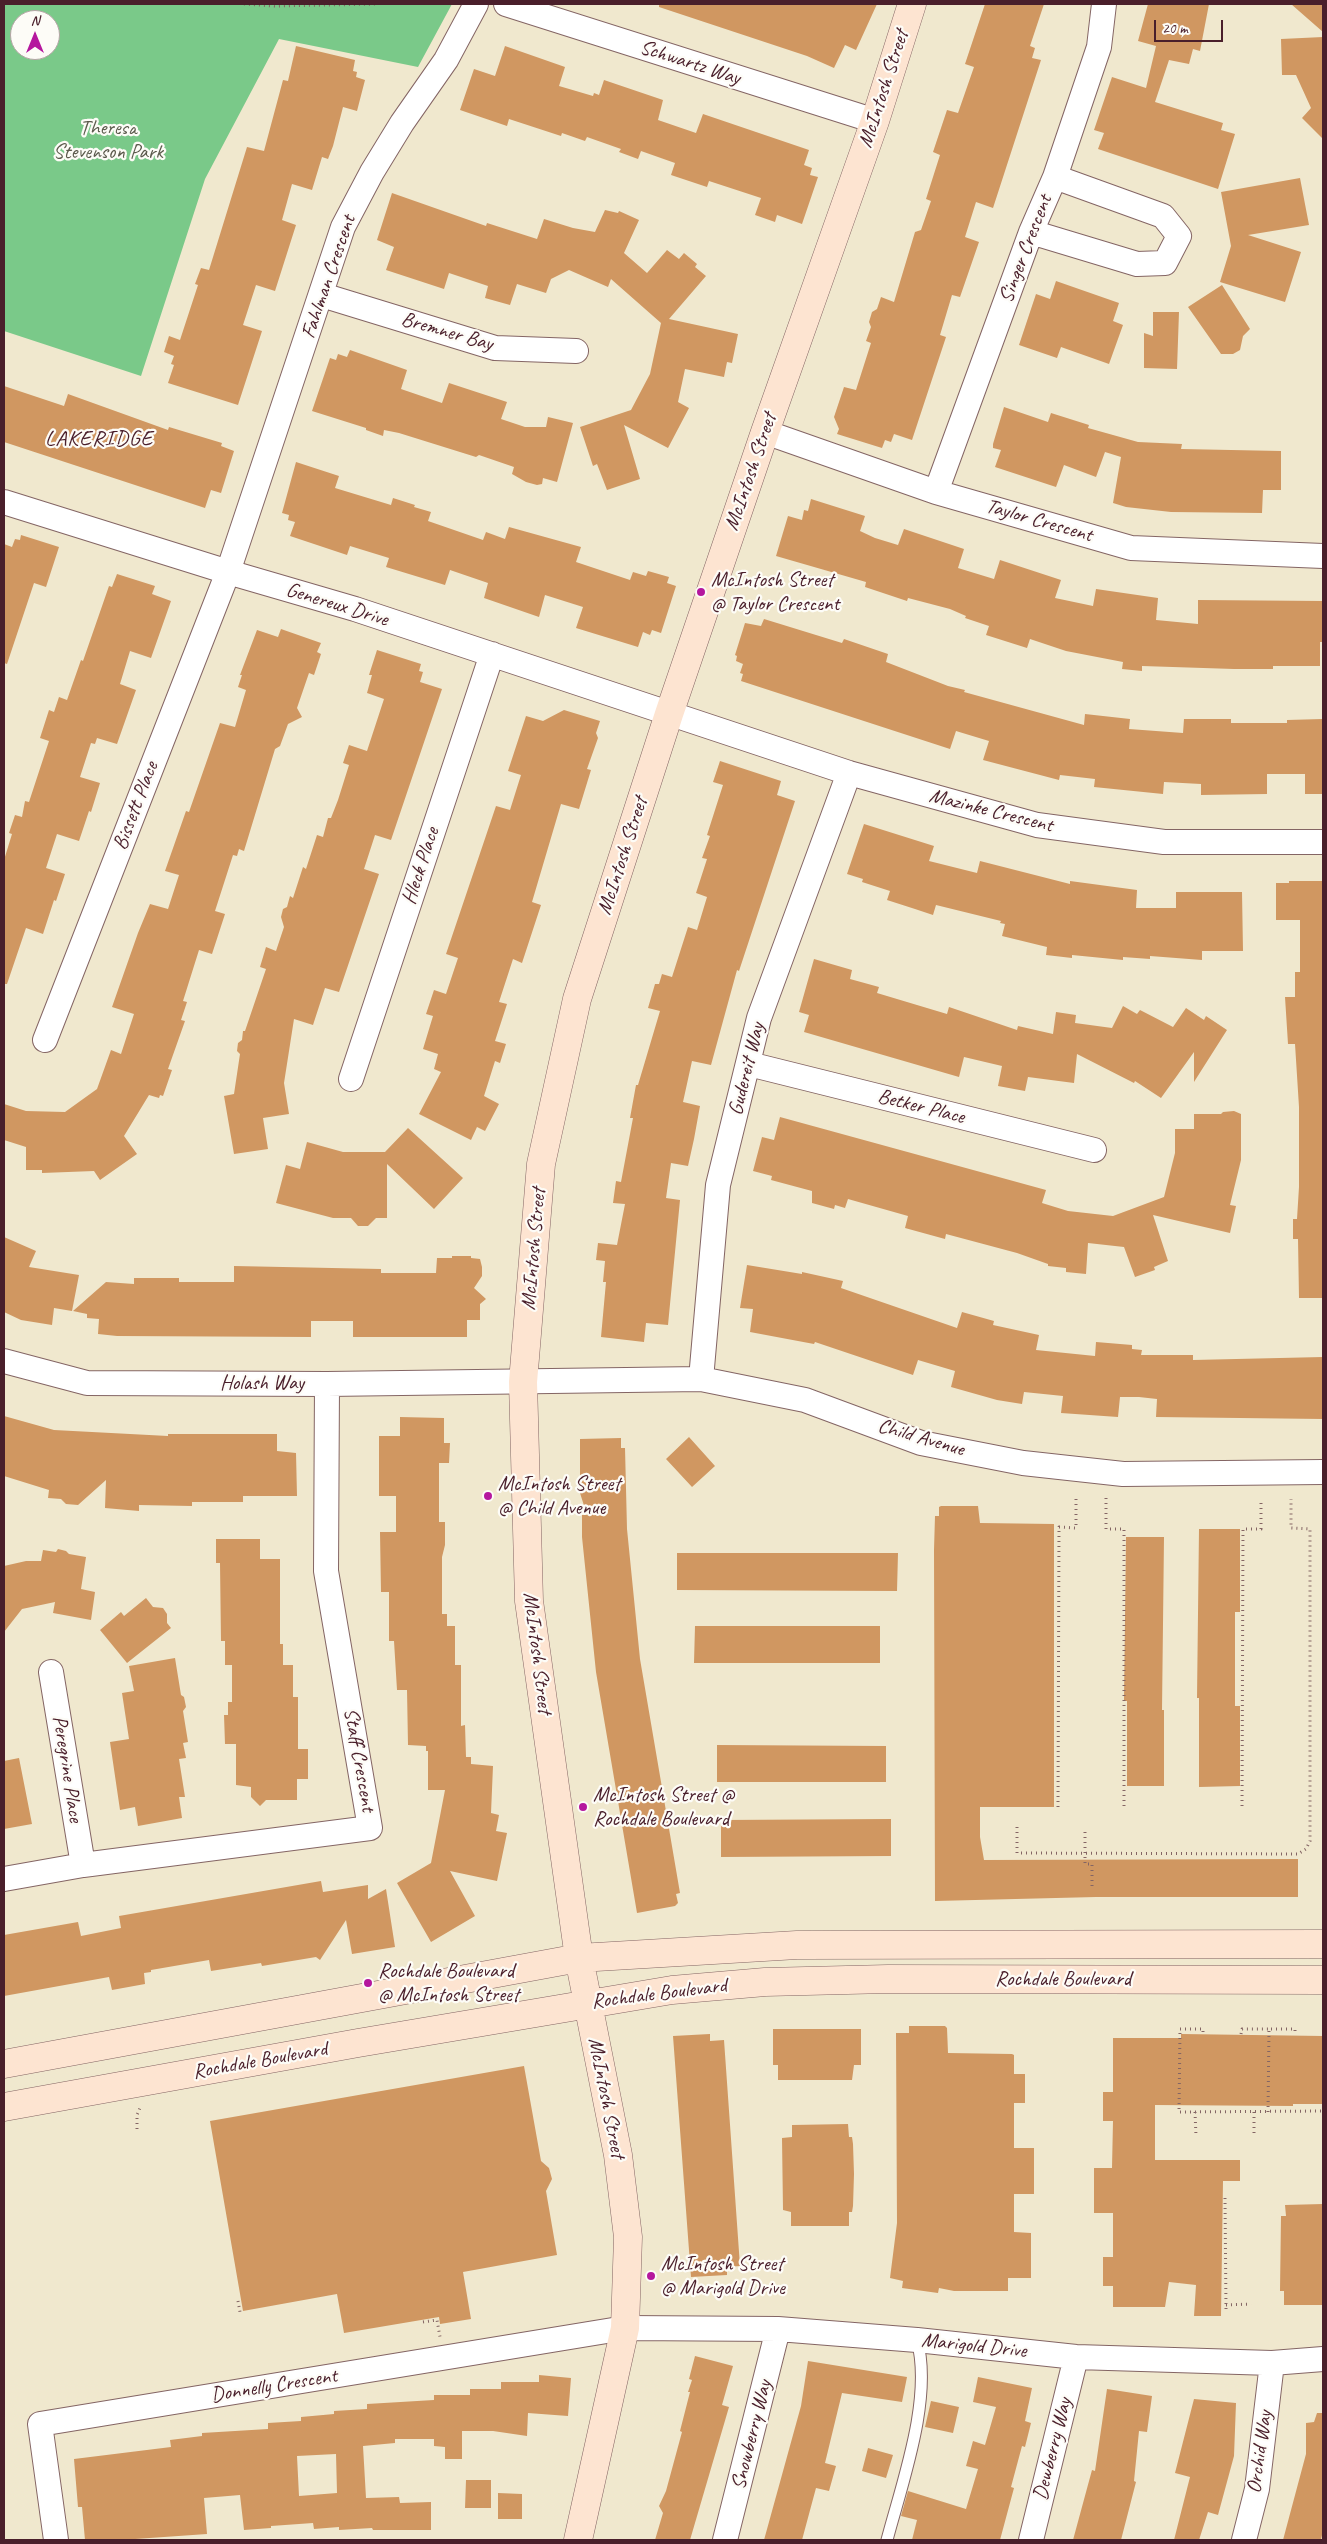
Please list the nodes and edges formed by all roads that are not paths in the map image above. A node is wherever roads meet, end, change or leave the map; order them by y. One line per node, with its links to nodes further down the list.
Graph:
1 (476, 4): 8 (street, Fahlman Crescent)
2 (506, 4): 5 (street, Schwartz Way)
3 (912, 4): 5 (main road, McIntosh Street)
4 (1104, 4): 6 (street, Singer Crescent)
5 (875, 121): 10 (main road, McIntosh Street)
6 (1055, 177): 7 (street, Singer Crescent); 7 (street)
7 (1031, 232): 11 (street, Singer Crescent)
8 (322, 295): 9 (street, Bremner Bay); 14 (street, Fahlman Crescent)
9 (576, 351)
10 (765, 432): 11 (street, Taylor Crescent); 16 (main road, McIntosh Street)
11 (936, 492): 13 (street, Taylor Crescent)
12 (4, 502): 14 (street, Genereux Drive)
13 (1323, 556)
14 (228, 572): 15 (street, Genereux Drive); 19 (street, Bissett Place)
15 (492, 654): 16 (street, Genereux Drive); 21 (street, Hleck Place)
16 (669, 714): 17 (street, Mazinke Crescent); 25 (main road, McIntosh Street)
17 (849, 773): 18 (street, Mazinke Crescent); 20 (street, Gudereit Way)
18 (1323, 842)
19 (44, 1040)
20 (749, 1064): 22 (street, Betker Place); 24 (street, Gudereit Way)
21 (351, 1078)
22 (1094, 1150)
23 (4, 1361): 26 (street, Holash Way)
24 (701, 1379): 25 (street, Child Avenue); 27 (street, Child Avenue)
25 (523, 1382): 26 (street, Holash Way); 32 (main road, McIntosh Street)
26 (327, 1384): 29 (street, Staff Crescent)
27 (1323, 1472)
28 (51, 1672): 29 (street, Peregrine Place)
29 (83, 1866): 30 (street, Staff Crescent)
30 (4, 1879)
31 (1323, 1944): 32 (main road, Rochdale Boulevard)
32 (579, 1958): 34 (main road, McIntosh Street); 35 (main road, Rochdale Boulevard)
33 (1323, 1980): 34 (main road, Rochdale Boulevard)
34 (587, 2003): 36 (main road, Rochdale Boulevard); 37 (main road, McIntosh Street)
35 (4, 2064)
36 (4, 2107)
37 (625, 2328): 38 (street, Marigold Drive); 43 (street, Donnelly Crescent); 45 (main road, McIntosh Street)
38 (778, 2329): 39 (street, Marigold Drive); 46 (street, Snowberry Way)
39 (917, 2340): 40 (street, Marigold Drive); 47 (lane)
40 (1076, 2357): 42 (street, Marigold Drive); 48 (street, Dewberry Way)
41 (1323, 2358): 42 (street, Marigold Drive)
42 (1272, 2363): 49 (street, Orchid Way)
43 (56, 2540)
44 (569, 2540): 45 (lane)
45 (578, 2540)
46 (725, 2540)
47 (887, 2540)
48 (1030, 2540)
49 (1244, 2540)

